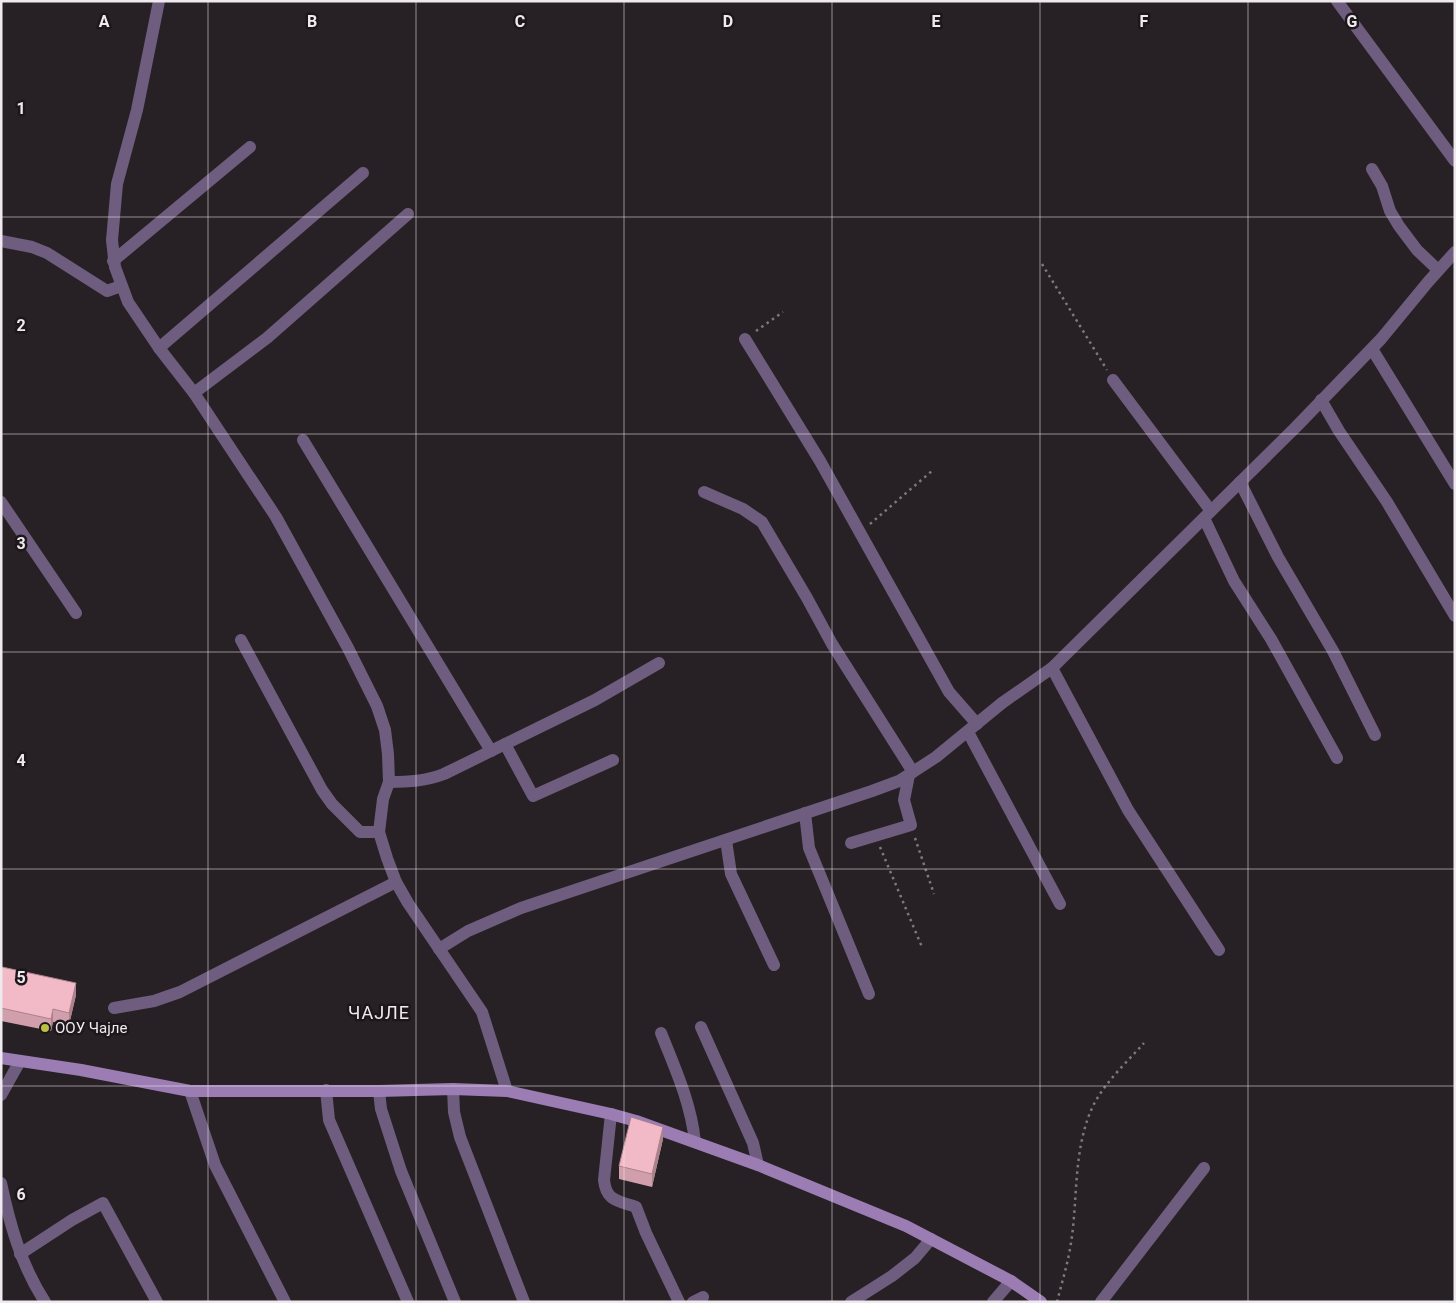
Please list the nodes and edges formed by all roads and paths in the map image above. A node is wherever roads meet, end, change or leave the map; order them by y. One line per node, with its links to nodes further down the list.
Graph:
1 (158, 1): 10 (street)
2 (1337, 1): 4 (street)
3 (250, 147): 10 (street)
4 (1455, 162)
5 (1372, 170): 12 (street)
6 (363, 173): 16 (street)
7 (408, 214): 19 (street)
8 (1, 241): 13 (street)
9 (1455, 252): 12 (street)
10 (114, 261): 13 (street)
11 (1042, 264): 18 (path)
12 (1438, 270): 17 (street)
13 (121, 286): 16 (street)
14 (783, 312): 15 (path)
15 (745, 339): 28 (street)
16 (159, 348): 19 (street)
17 (1372, 349): 20 (street); 24 (street)
18 (1113, 380): 27 (street)
19 (194, 393): 41 (street)
20 (1321, 400): 23 (street); 30 (street)
21 (303, 440): 37 (street)
22 (933, 470): 28 (path)
23 (1240, 482): 27 (street); 35 (street)
24 (1455, 484)
25 (704, 492): 40 (street)
26 (1, 502): 29 (street)
27 (1207, 515): 33 (street); 38 (street)
28 (860, 533): 34 (street)
29 (76, 612)
30 (1455, 616)
31 (241, 640): 44 (street)
32 (659, 663): 36 (street)
33 (1052, 668): 34 (street); 53 (street)
34 (972, 728): 40 (street); 50 (street)
35 (1374, 735)
36 (505, 744): 37 (street); 39 (street)
37 (491, 751): 41 (street)
38 (1337, 758)
39 (612, 760)
40 (911, 774): 42 (street); 43 (street)
41 (389, 782): 44 (street)
42 (805, 813): 46 (street); 55 (street)
43 (911, 825): 45 (street); 49 (path)
44 (379, 832): 48 (street)
45 (876, 836): 47 (street); 51 (path)
46 (726, 840): 52 (street); 54 (street)
47 (851, 843)
48 (396, 882): 52 (street); 56 (street)
49 (934, 894)
50 (1060, 904)
51 (922, 947)
52 (439, 949): 66 (street)
53 (1219, 950)
54 (774, 965)
55 (869, 994)
56 (114, 1008)
57 (701, 1027): 70 (street)
58 (661, 1033): 69 (street)
59 (1144, 1043): 86 (path)
60 (1, 1058): 61 (main road)
61 (20, 1062): 64 (main road); 67 (street)
62 (453, 1089): 65 (main road); 66 (main road); 81 (street)
63 (326, 1090): 64 (main road); 65 (main road); 79 (street)
64 (190, 1091): 78 (street)
65 (379, 1091): 80 (street)
66 (507, 1091): 68 (main road)
67 (1, 1095)
68 (611, 1114): 69 (main road); 82 (street)
69 (695, 1142): 70 (main road)
70 (758, 1165): 73 (main road)
71 (1204, 1168): 87 (street)
72 (1, 1183): 74 (street)
73 (931, 1239): 75 (main road); 83 (street)
74 (20, 1254): 76 (street); 77 (street)
75 (1012, 1281): 84 (street); 85 (main road)
76 (45, 1302)
77 (157, 1302)
78 (285, 1302)
79 (408, 1302)
80 (455, 1302)
81 (524, 1302)
82 (679, 1302)
83 (851, 1302)
84 (994, 1302)
85 (1041, 1302)
86 (1056, 1302)
87 (1102, 1302)

